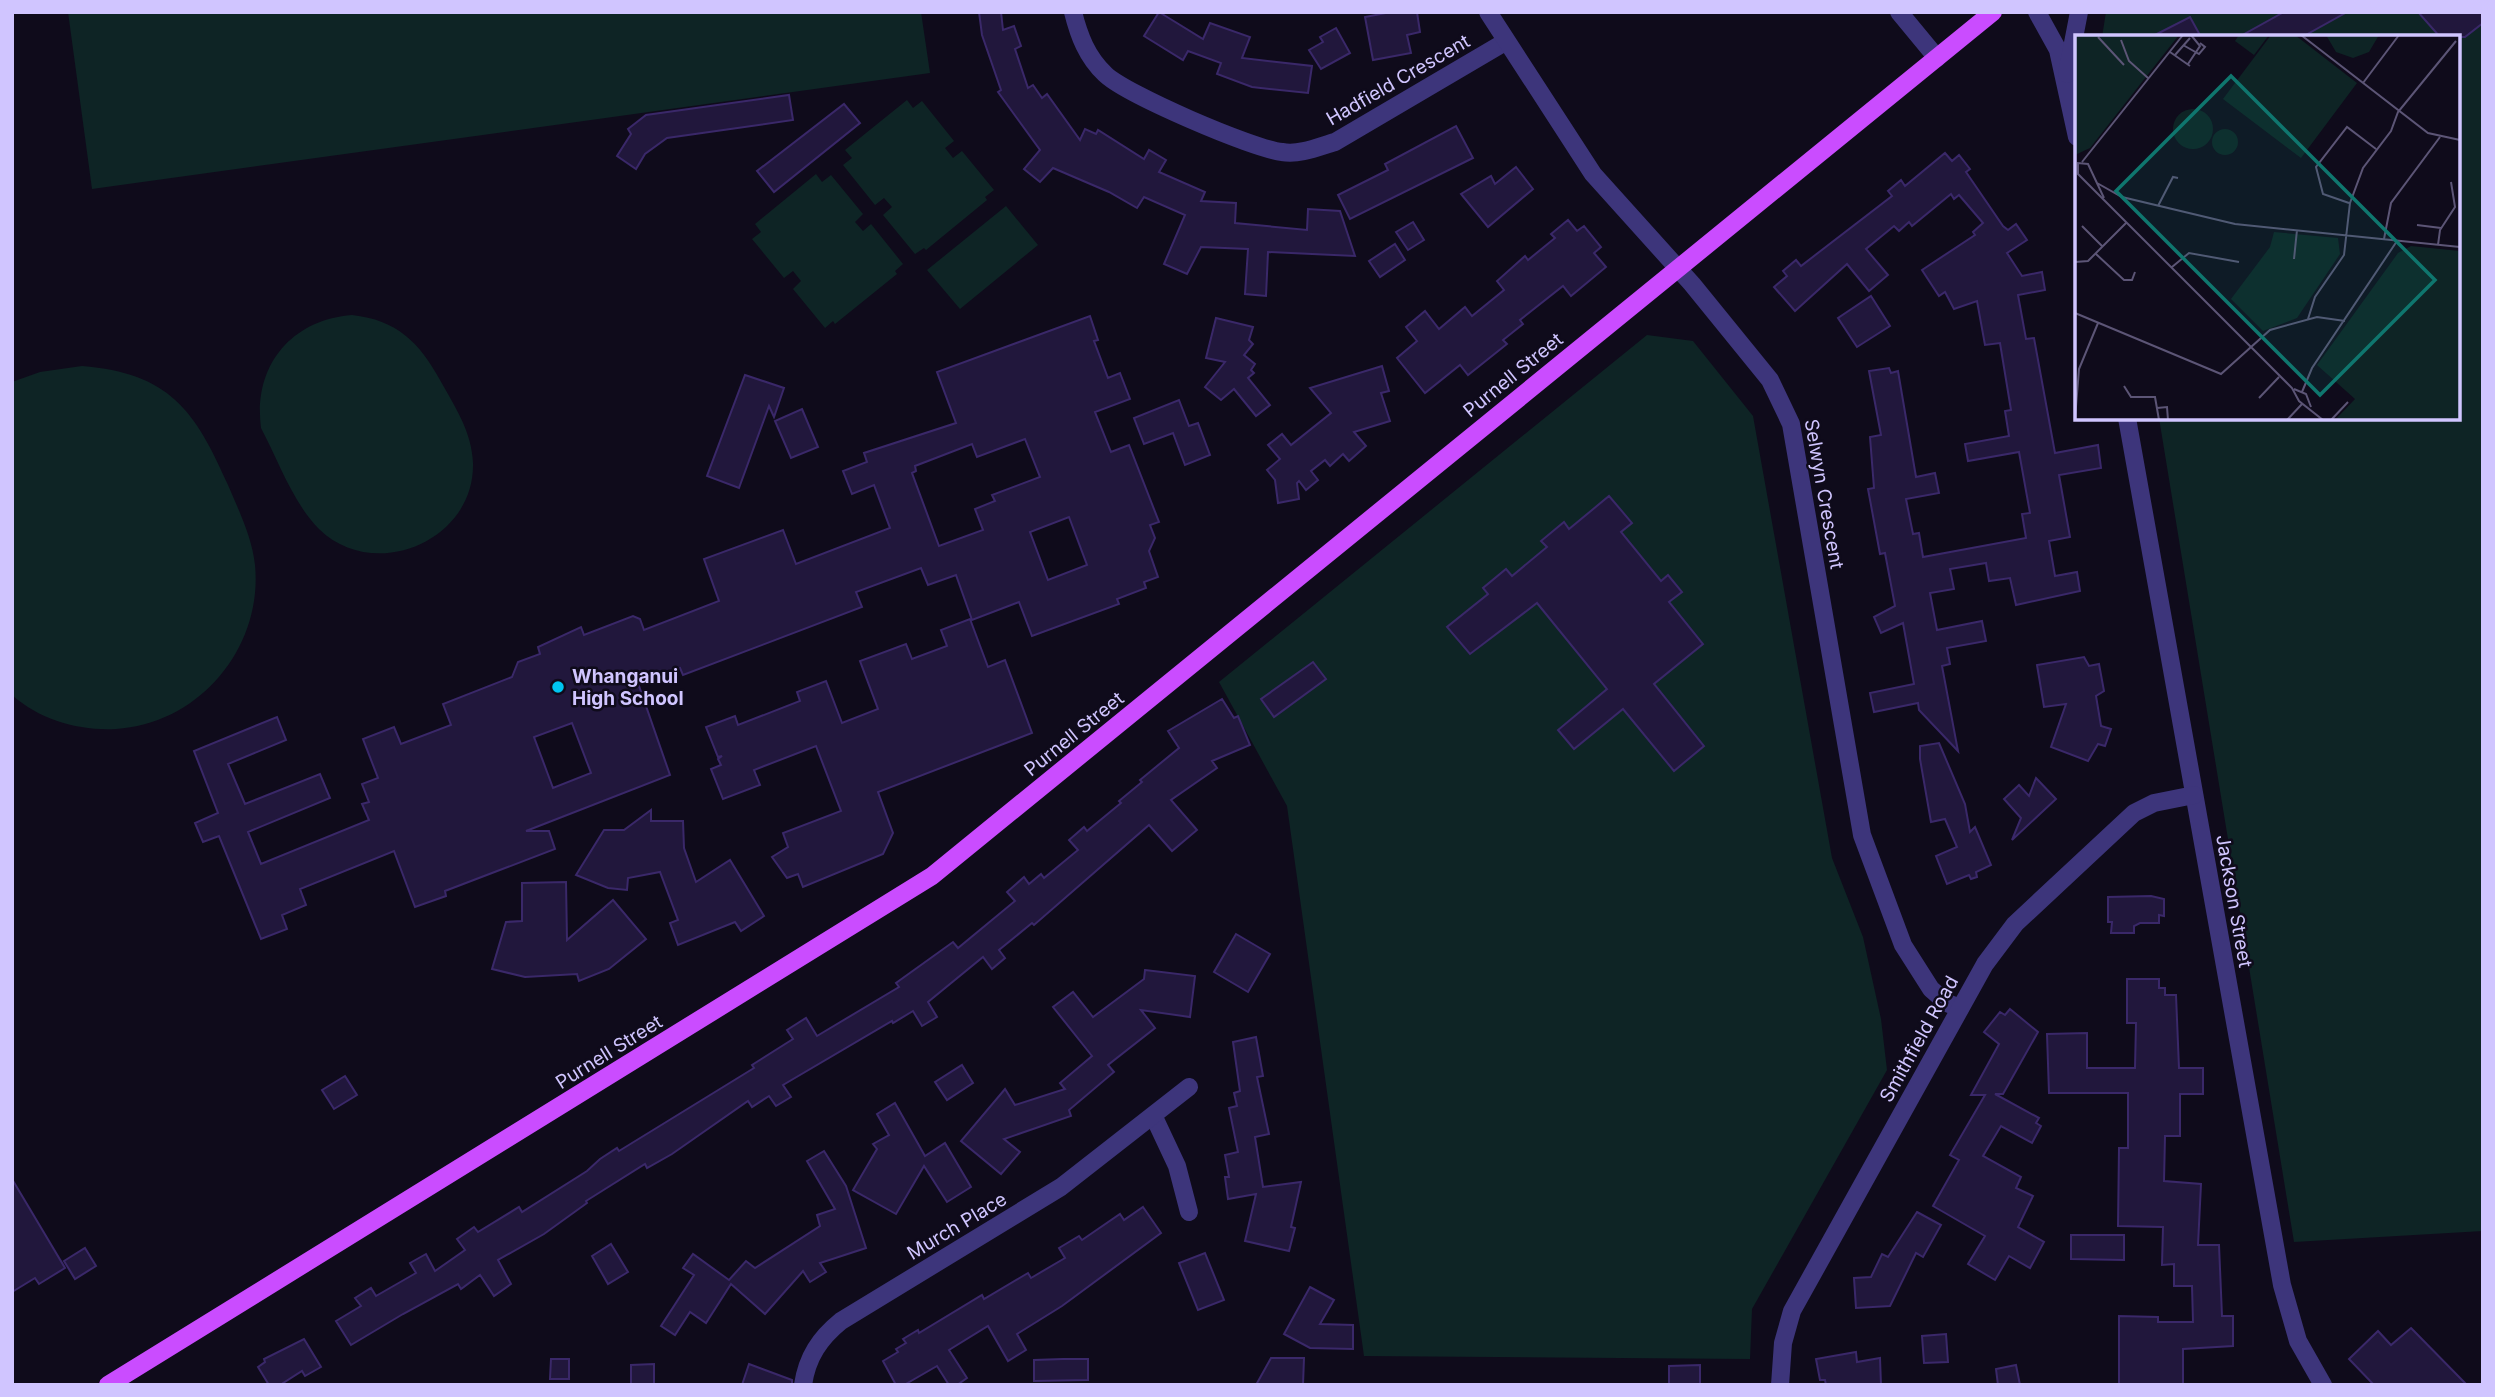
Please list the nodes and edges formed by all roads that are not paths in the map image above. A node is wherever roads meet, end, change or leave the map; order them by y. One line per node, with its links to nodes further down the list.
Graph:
1 (1073, 12): 9 (street, Hadfield Crescent)
2 (1488, 12): 9 (street, Selwyn Crescent)
3 (1899, 12): 10 (street)
4 (1993, 12): 10 (main road, Purnell Street)
5 (2037, 12): 11 (street)
6 (2080, 12): 7 (street)
7 (2075, 35)
8 (2075, 36): 11 (street)
9 (1505, 42): 13 (street, Selwyn Crescent)
10 (1937, 58): 13 (main road, Purnell Street)
11 (2066, 79): 12 (street)
12 (2075, 126)
13 (1678, 268): 16 (street, Selwyn Crescent); 21 (main road, Purnell Street)
14 (2127, 420): 15 (street, Jackson Street)
15 (2194, 794): 16 (street, Smithfield Road); 20 (street, Jackson Street)
16 (1959, 1008): 23 (street, Smithfield Road)
17 (1189, 1087): 18 (street, Murch Place)
18 (1154, 1117): 19 (street); 22 (street, Murch Place)
19 (1189, 1212)
20 (2323, 1384)
21 (108, 1385)
22 (803, 1385)
23 (1780, 1385)

